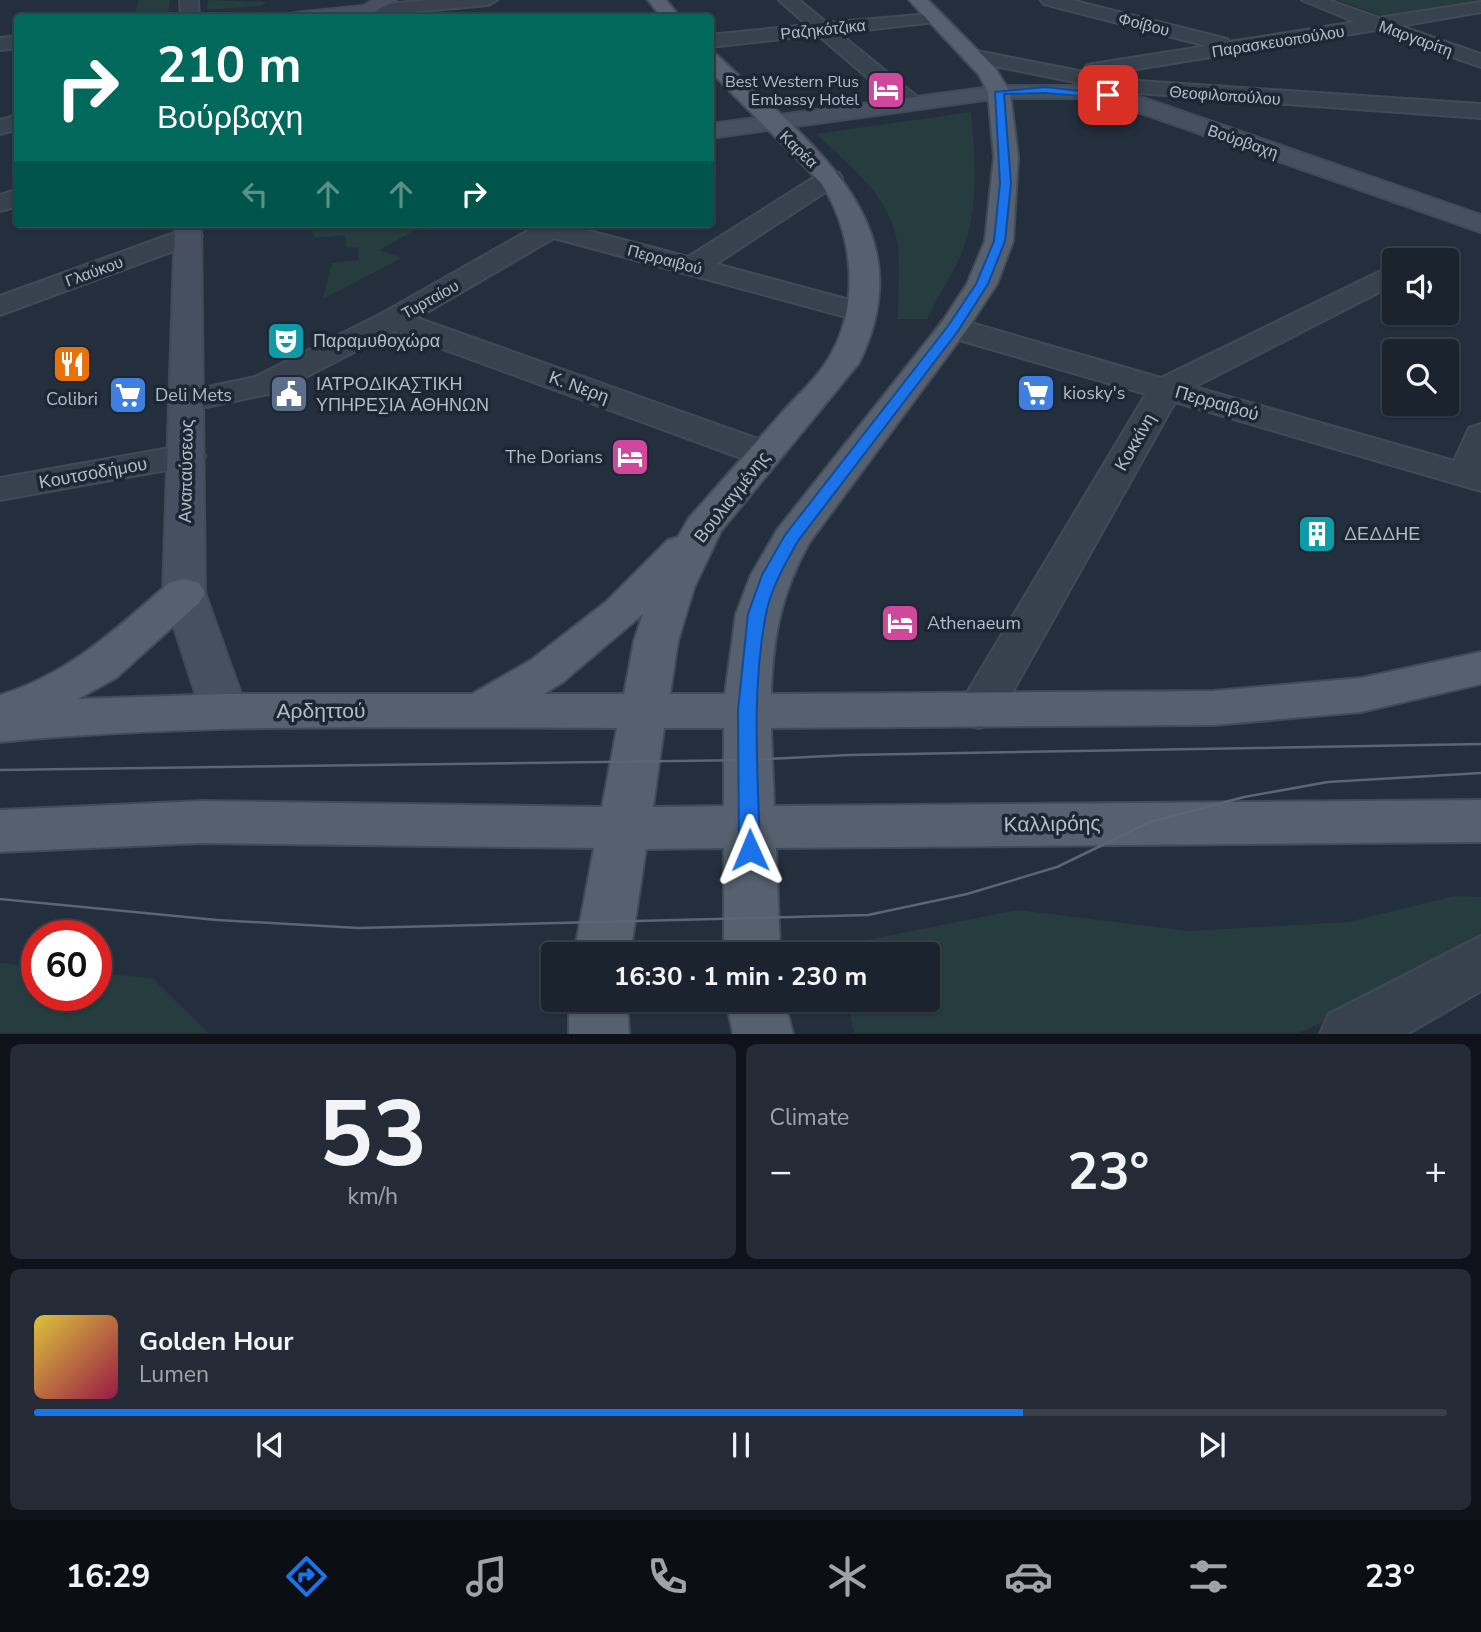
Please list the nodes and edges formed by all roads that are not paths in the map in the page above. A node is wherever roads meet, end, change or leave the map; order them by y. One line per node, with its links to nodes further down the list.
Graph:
1 (387, 0): 9 (street)
2 (488, 0): 10 (street)
3 (657, 0): 12 (main road)
4 (789, 0): 14 (street)
5 (1050, 0): 16 (street, Φοίβου)
6 (1311, 0): 13 (street, Μαργαρίτη)
7 (1481, 7): 13 (street, Παρασκευοπούλου)
8 (926, 8): 14 (street, Ραζηκότζικα); 17 (main road)
9 (367, 11): 10 (street); 11 (street)
10 (431, 11)
11 (336, 14)
12 (669, 14)
13 (1378, 24): 16 (street, Παρασκευοπούλου); 18 (street, Μαργαρίτη)
14 (823, 29): 15 (street, Ραζηκότζικα); 22 (street)
15 (714, 41)
16 (1239, 47): 20 (street, Παρασκευοπούλου)
17 (972, 56): 20 (street, Θεοφιλοπούλου); 21 (main road)
18 (1481, 61)
19 (714, 63): 24 (main road, Καρέα)
20 (1078, 79): 23 (street, Θεοφιλοπούλου)
21 (999, 92): 22 (street, Βούρβαχη); 27 (street, Βούρβαχη); 36 (main road)
22 (912, 104): 24 (street, Βούρβαχη)
23 (1481, 111)
24 (772, 122): 25 (street, Βούρβαχη); 26 (main road, Καρέα)
25 (714, 130)
26 (830, 178): 31 (street, Καρέα); 34 (main road, Καρέα)
27 (1477, 219)
28 (547, 228): 35 (street, Τυρταίου)
29 (553, 228): 31 (street, Περραιβού)
30 (188, 230): 33 (street, Γλαύκου); 38 (street, Αναπαύσεως)
31 (694, 266): 34 (street, Περραιβού)
32 (1382, 280): 37 (street)
33 (0, 306)
34 (861, 312): 40 (main road, Βουλιαγμένης)
35 (392, 320): 38 (street, Τυρταίου); 40 (street, Κ. Νερη)
36 (953, 328): 37 (street, Περραιβού); 47 (main road)
37 (1166, 388): 42 (street, Περραιβού); 51 (street, Κοκκίνη)
38 (187, 401): 41 (street, Αναπαύσεως)
39 (1481, 435): 42 (street)
40 (765, 454): 44 (main road, Βουλιαγμένης)
41 (187, 456): 43 (street, Κουτσοδήμου); 45 (street, Αναπαύσεως)
42 (1474, 478)
43 (0, 489)
44 (703, 527): 49 (main road); 50 (main road, Βουλιαγμένης)
45 (184, 593): 48 (street, Αναπαύσεως); 52 (main road)
46 (1481, 668): 51 (main road)
47 (747, 710): 50 (main road); 51 (main road); 55 (main road)
48 (224, 711): 49 (main road, Αρδηττού); 53 (main road, Αρδηττού)
49 (480, 711): 50 (main road, Αρδηττού)
50 (643, 711): 56 (main road, Βουλιαγμένης)
51 (979, 711)
52 (0, 712)
53 (0, 724)
54 (1481, 821): 55 (main road, Καλλιρόης)
55 (749, 827): 56 (main road, Καλλιρόης); 59 (main road)
56 (623, 828): 57 (main road); 58 (main road, Βουλιαγμένης)
57 (0, 831)
58 (604, 942)
59 (752, 942)
60 (1481, 962): 65 (street)
61 (598, 1012): 63 (main road)
62 (758, 1012): 64 (main road)
63 (599, 1034)
64 (763, 1034)
65 (1350, 1034)

